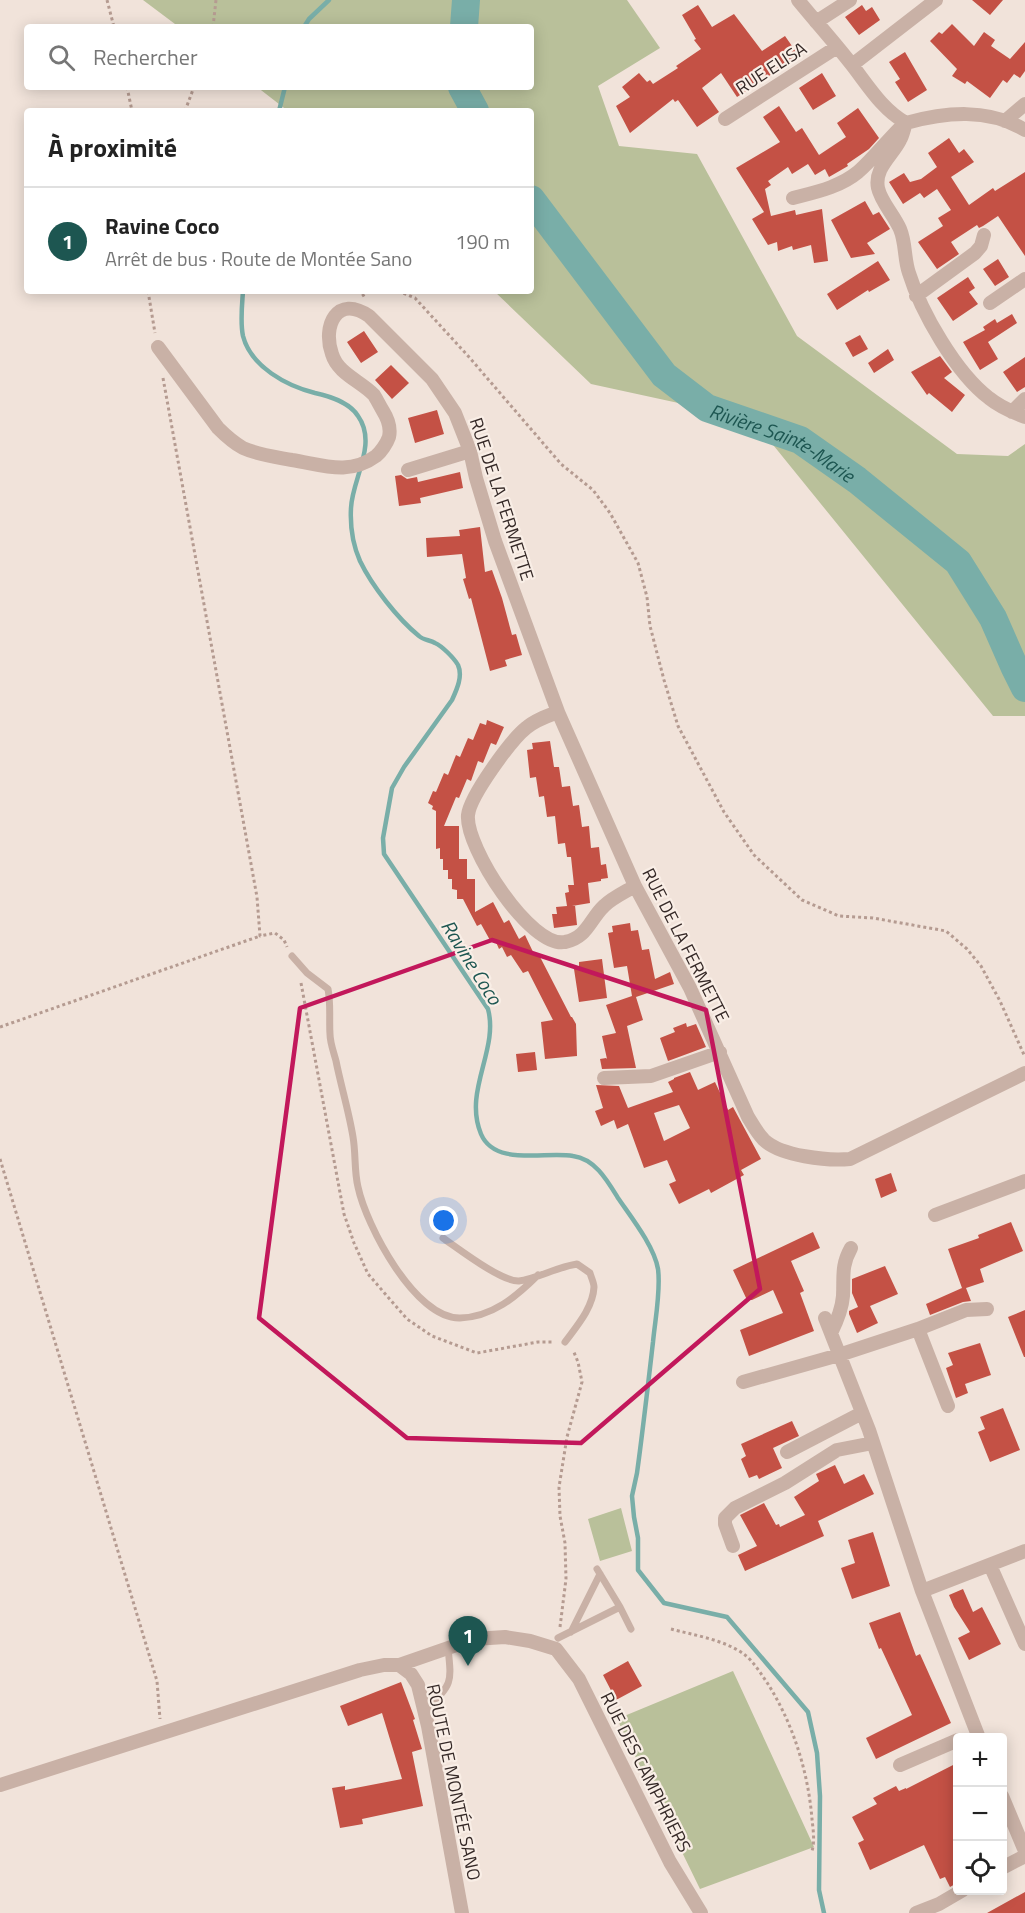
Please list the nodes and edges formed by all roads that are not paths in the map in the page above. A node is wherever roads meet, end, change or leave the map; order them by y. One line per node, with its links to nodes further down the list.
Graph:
1 (798, 0): 4 (street, RUE ELISA)
2 (850, 0): 4 (street, RUE ELISA)
3 (936, 0): 6 (street)
4 (816, 22): 5 (street, RUE ELISA)
5 (837, 47): 6 (street, RUE ELISA); 8 (street, RUE ELISA)
6 (852, 65): 10 (street, RUE ELISA)
7 (1025, 104): 9 (street)
8 (725, 119)
9 (1005, 121): 10 (street); 11 (street)
10 (906, 123): 12 (street); 15 (street)
11 (1025, 130)
12 (793, 198)
13 (984, 236): 15 (street)
14 (1025, 279): 16 (street)
15 (916, 296): 19 (street)
16 (990, 303)
17 (158, 347): 20 (street, RUE DE LA FERMETTE)
18 (1025, 399): 19 (street)
19 (1019, 415)
20 (470, 451): 21 (street); 22 (street, RUE DE LA FERMETTE)
21 (408, 470)
22 (558, 712): 23 (street, RUE DE LA FERMETTE); 23 (street)
23 (635, 886): 25 (street, RUE DE LA FERMETTE)
24 (292, 956): 32 (lane)
25 (720, 1052): 26 (street, RUE DE LA FERMETTE); 27 (street)
26 (1025, 1073)
27 (604, 1078)
28 (1025, 1181): 29 (street)
29 (935, 1215)
30 (443, 1238): 32 (lane)
31 (851, 1248): 36 (street)
32 (538, 1275): 37 (lane)
33 (987, 1309): 35 (street)
34 (825, 1318): 36 (street)
35 (918, 1329): 38 (street); 40 (street)
36 (831, 1333): 38 (street)
37 (565, 1342)
38 (839, 1355): 39 (street); 41 (street)
39 (743, 1382)
40 (948, 1406)
41 (862, 1413): 42 (street); 43 (street)
42 (873, 1443): 44 (street); 47 (street)
43 (787, 1452)
44 (733, 1546)
45 (1025, 1551): 46 (street)
46 (990, 1565): 47 (street); 52 (street)
47 (922, 1591): 56 (street)
48 (620, 1606): 49 (lane); 50 (lane); 50 (lane)
49 (631, 1629)
50 (571, 1632): 51 (lane)
51 (557, 1644): 53 (street); 67 (street, RUE DES CAMPHRIERS)
52 (1025, 1644)
53 (448, 1648): 54 (street); 55 (lane)
54 (399, 1665): 55 (street, ROUTE DE MONTÉE SANO); 59 (street)
55 (424, 1711): 66 (street, ROUTE DE MONTÉE SANO)
56 (978, 1733)
57 (953, 1742): 58 (street)
58 (900, 1765)
59 (0, 1785)
60 (1007, 1808): 61 (street)
61 (1025, 1851)
62 (1025, 1856): 63 (street)
63 (1007, 1866)
64 (957, 1895): 65 (street)
65 (941, 1908): 68 (street)
66 (462, 1913)
67 (701, 1913)
68 (916, 1913)

